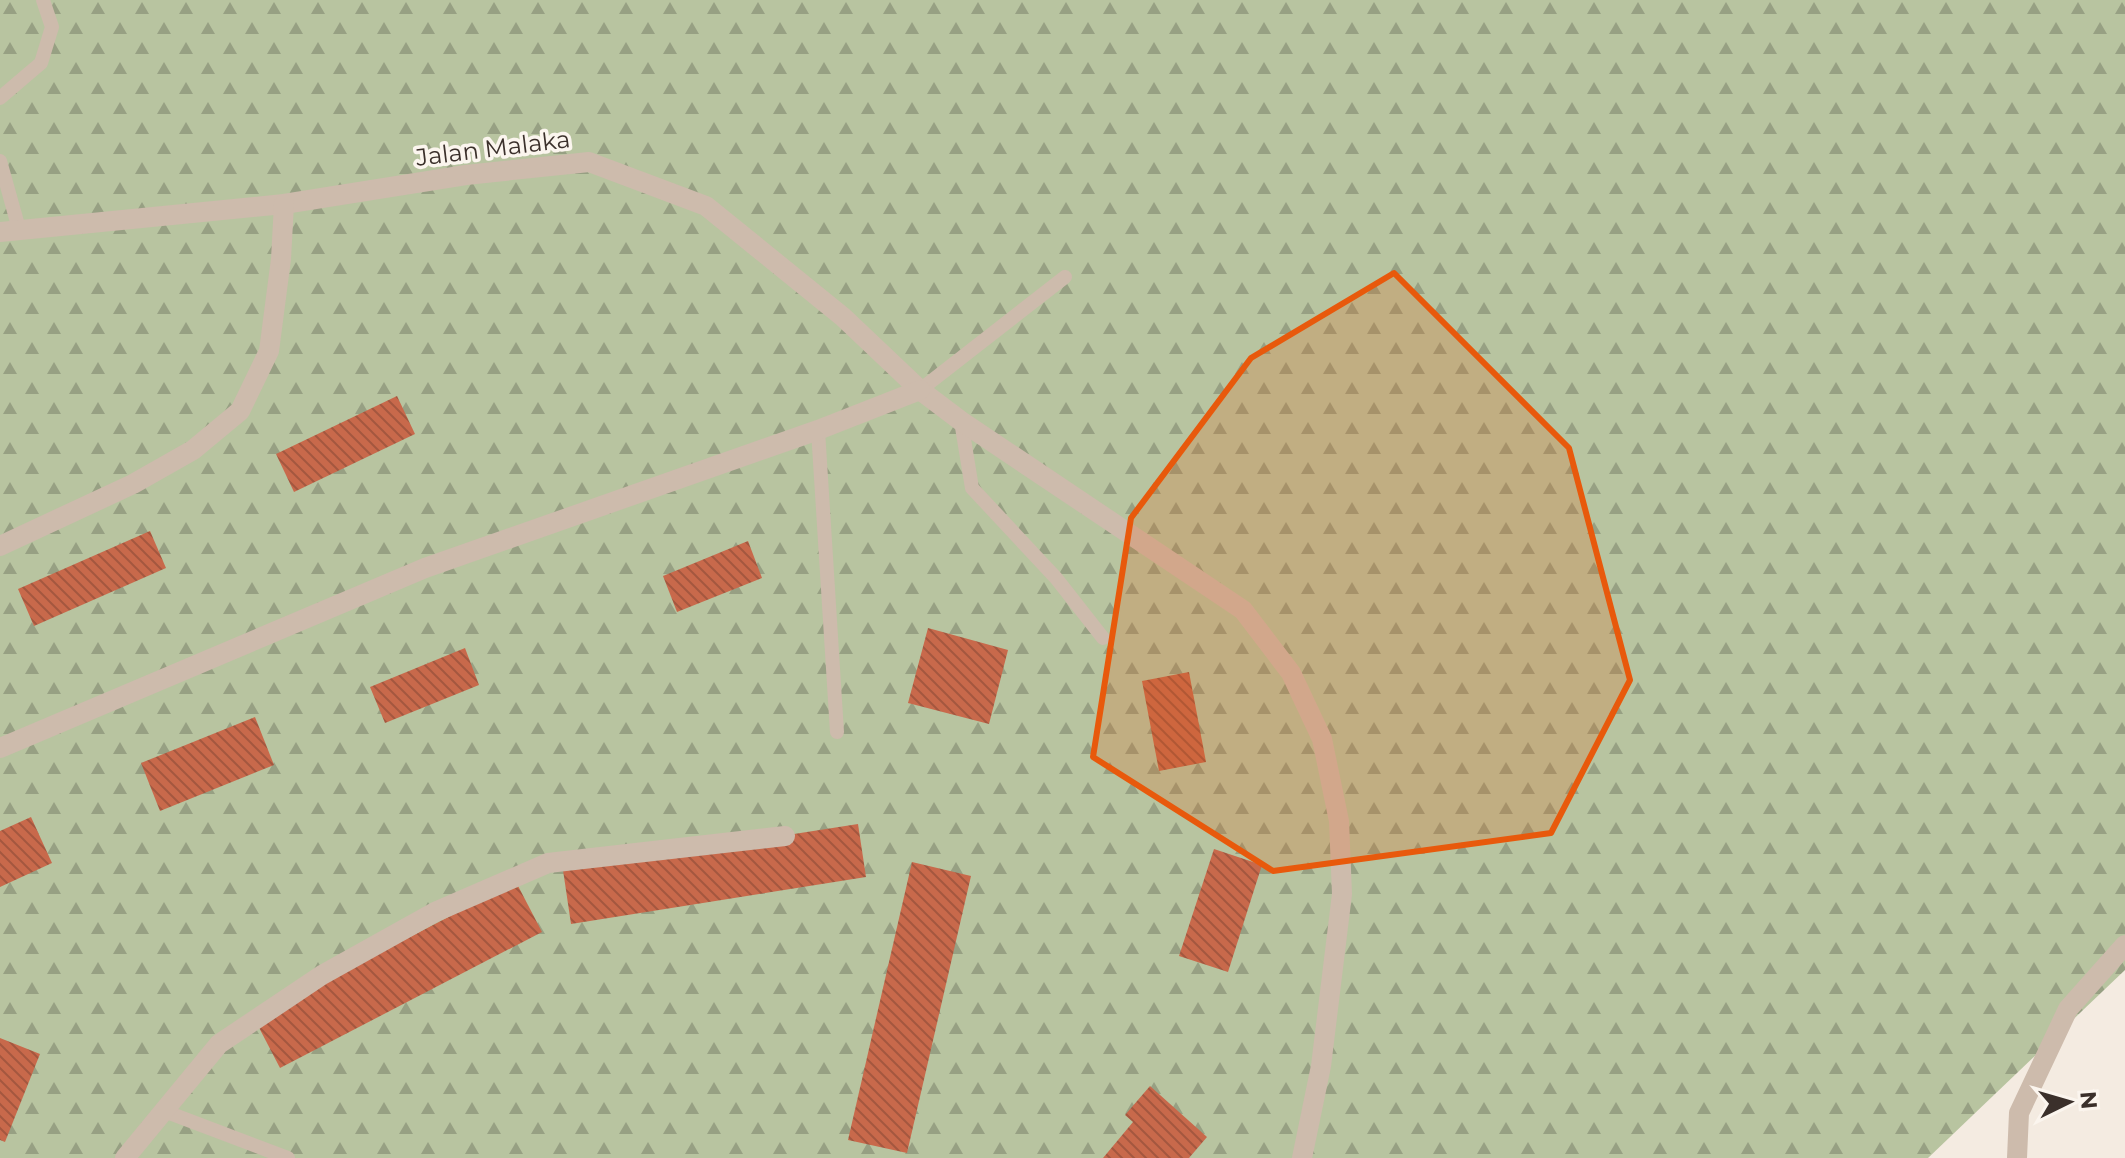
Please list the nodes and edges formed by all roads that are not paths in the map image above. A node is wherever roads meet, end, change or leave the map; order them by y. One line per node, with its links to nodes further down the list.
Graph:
1 (43, 0): 2 (lane)
2 (0, 98)
3 (0, 161): 5 (lane)
4 (284, 204): 5 (street, Jalan Malaka); 7 (street, Jalan Malaka); 10 (street)
5 (9, 230)
6 (1065, 277): 7 (lane)
7 (920, 390): 8 (street, Jalan Malaka); 9 (street)
8 (961, 421): 11 (lane); 19 (street, Jalan Malaka)
9 (818, 430): 12 (lane); 13 (street)
10 (0, 546)
11 (1103, 638)
12 (837, 732)
13 (0, 748)
14 (785, 836): 16 (street)
15 (2125, 945): 20 (street)
16 (164, 1111): 17 (street); 18 (lane)
17 (125, 1158)
18 (288, 1158)
19 (1302, 1158)
20 (2017, 1158)

